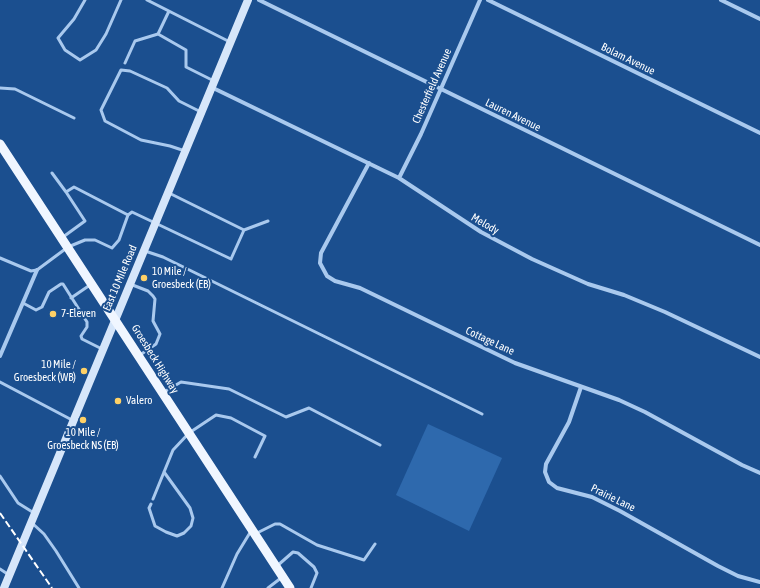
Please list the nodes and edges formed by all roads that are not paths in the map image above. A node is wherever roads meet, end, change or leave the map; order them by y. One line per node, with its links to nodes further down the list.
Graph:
1 (85, 0): 2 (lane)
2 (121, 0)
3 (147, 0): 9 (lane)
4 (248, 0): 12 (main road, East 10 Mile Road)
5 (259, 0): 16 (street, Lauren Avenue)
6 (480, 0): 16 (street, Chesterfield Avenue)
7 (488, 0): 19 (street, Bolam Avenue)
8 (721, 0): 10 (street)
9 (169, 11): 11 (lane); 12 (lane)
10 (760, 19)
11 (158, 34): 13 (lane); 14 (lane)
12 (230, 42): 14 (main road, East 10 Mile Road)
13 (125, 63)
14 (213, 84): 17 (main road, East 10 Mile Road); 22 (street, Melody)
15 (0, 88): 18 (lane)
16 (440, 89): 24 (street, Chesterfield Avenue); 32 (street, Lauren Avenue)
17 (201, 112): 21 (main road, East 10 Mile Road); 21 (lane)
18 (74, 118)
19 (760, 133)
20 (0, 144): 31 (main road, Groesbeck Highway)
21 (185, 151): 26 (main road, East 10 Mile Road)
22 (369, 163): 24 (street, Melody); 47 (street, Cottage Lane)
23 (52, 173): 25 (lane)
24 (399, 178): 45 (street, Melody)
25 (66, 192): 27 (lane); 31 (lane)
26 (168, 192): 29 (main road, East 10 Mile Road); 30 (lane)
27 (128, 215): 29 (lane); 33 (lane)
28 (268, 221): 30 (lane)
29 (155, 222): 30 (lane); 34 (main road, East 10 Mile Road)
30 (244, 230)
31 (61, 238): 33 (main road, Groesbeck Highway)
32 (760, 246)
33 (68, 247): 36 (lane); 37 (main road, Groesbeck Highway)
34 (144, 250): 38 (main road, East 10 Mile Road); 49 (lane)
35 (0, 258): 36 (lane)
36 (37, 270): 40 (street)
37 (92, 284): 39 (lane); 41 (main road, Groesbeck Highway)
38 (130, 284): 41 (main road, East 10 Mile Road); 44 (lane)
39 (71, 298): 40 (lane); 42 (lane)
40 (23, 303): 43 (street)
41 (115, 318): 42 (main road, East 10 Mile Road); 44 (main road, Groesbeck Highway)
42 (103, 349): 50 (main road, East 10 Mile Road)
43 (0, 356)
44 (139, 356): 48 (main road, Groesbeck Highway)
45 (760, 357)
46 (0, 382): 50 (lane)
47 (581, 387): 55 (street, Cottage Lane); 67 (street, Prairie Lane)
48 (162, 393): 51 (main road, Groesbeck Highway); 52 (lane)
49 (482, 414)
50 (73, 421): 59 (main road, East 10 Mile Road)
51 (189, 433): 53 (lane); 54 (lane); 61 (main road, Groesbeck Highway)
52 (380, 445)
53 (255, 457)
54 (164, 472): 57 (lane); 58 (lane)
55 (760, 473)
56 (0, 476): 59 (lane)
57 (153, 499)
58 (151, 504)
59 (35, 513): 60 (main road, East 10 Mile Road)
60 (31, 522): 65 (main road, East 10 Mile Road); 69 (lane)
61 (253, 532): 62 (lane); 63 (main road, Groesbeck Highway); 70 (lane)
62 (375, 544)
63 (276, 566): 66 (main road, Groesbeck Highway); 73 (lane)
64 (0, 569): 65 (lane)
65 (9, 575): 68 (main road, East 10 Mile Road)
66 (283, 577): 71 (lane); 72 (main road, Groesbeck Highway)
67 (760, 582)
68 (4, 588)
69 (79, 588)
70 (222, 588)
71 (268, 588)
72 (290, 588)
73 (311, 588)

